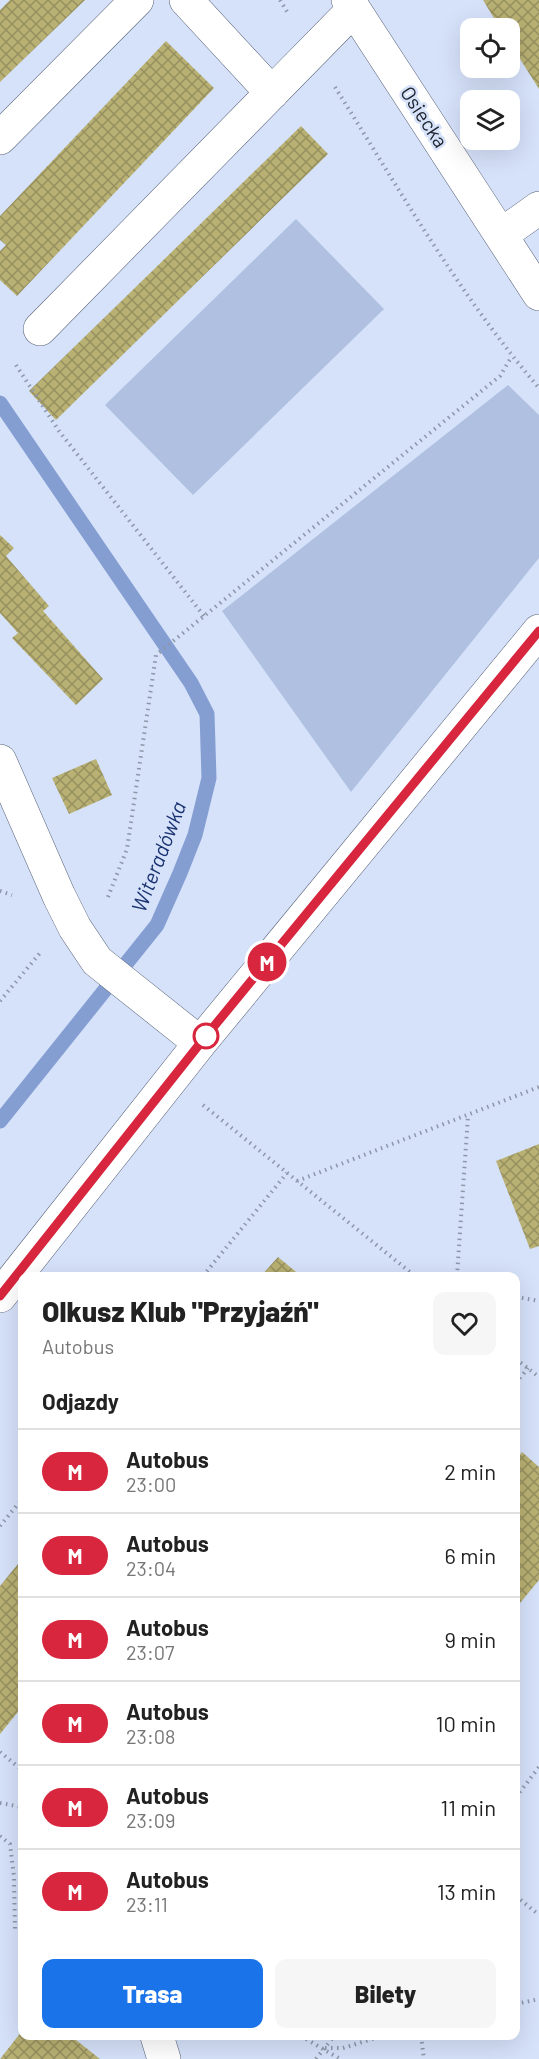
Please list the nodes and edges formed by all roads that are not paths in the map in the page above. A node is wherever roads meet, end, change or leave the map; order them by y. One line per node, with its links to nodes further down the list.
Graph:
1 (137, 0): 5 (street)
2 (186, 0): 4 (street)
3 (351, 5): 4 (street); 7 (street, Osiecka)
4 (272, 93): 9 (street)
5 (0, 138)
6 (539, 208): 7 (street)
7 (501, 235): 8 (street, Osiecka)
8 (539, 294)
9 (40, 329)
10 (539, 631): 12 (street)
11 (0, 761): 12 (street)
12 (200, 1043): 13 (street)
13 (19, 1272)
14 (18, 1273): 15 (street)
15 (0, 1296)
16 (158, 2040): 17 (street)
17 (164, 2059)

